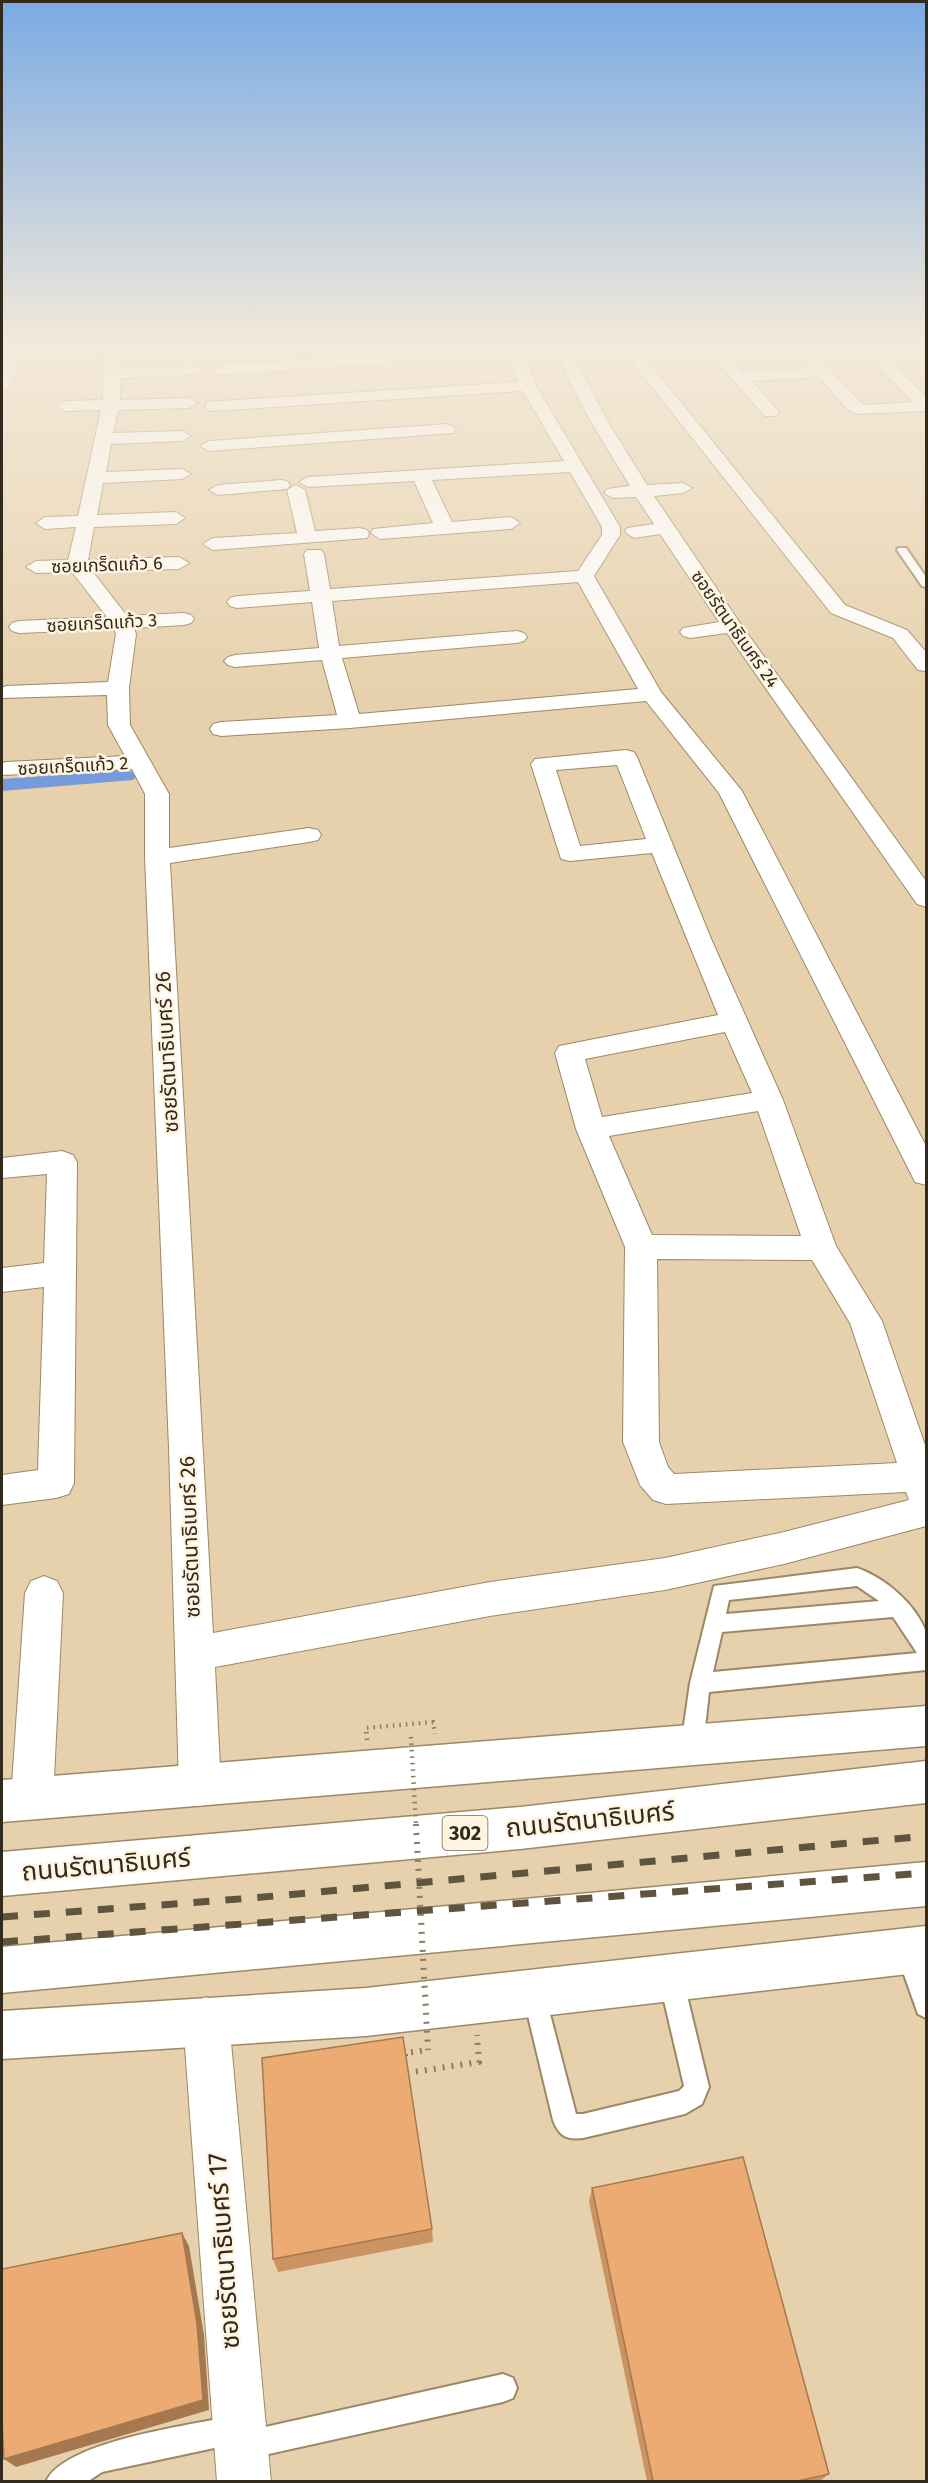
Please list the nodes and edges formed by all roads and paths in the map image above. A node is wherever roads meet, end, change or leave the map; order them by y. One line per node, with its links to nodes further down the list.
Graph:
1 (98, 464): 9 (street)
2 (290, 464): 10 (street)
3 (564, 464): 8 (street)
4 (575, 464): 28 (street)
5 (622, 464): 13 (street, ซอยรัตนาธิเบศร์ 24)
6 (722, 464): 40 (street)
7 (182, 474): 9 (street)
8 (420, 474): 10 (street); 19 (street)
9 (96, 478): 16 (street)
10 (293, 478): 12 (street); 23 (street)
11 (683, 488): 13 (street)
12 (218, 490)
13 (641, 490): 14 (street); 20 (street, ซอยรัตนาธิเบศร์ 24)
14 (613, 493)
15 (176, 518): 16 (street)
16 (87, 520): 17 (street); 26 (street)
17 (45, 523)
18 (510, 523): 19 (street)
19 (445, 528): 23 (street)
20 (666, 528): 21 (street); 34 (street, ซอยรัตนาธิเบศร์ 24)
21 (634, 531)
22 (213, 544): 23 (street)
23 (310, 545): 30 (street)
24 (902, 550): 29 (lane)
25 (178, 563): 26 (street, ซอยเกร็ดแก้ว 6)
26 (77, 565): 27 (street, ซอยเกร็ดแก้ว 6); 33 (street)
27 (36, 567)
28 (584, 576): 30 (street); 43 (street)
29 (927, 584)
30 (323, 597): 31 (street); 38 (street)
31 (237, 602)
32 (184, 619): 33 (street, ซอยเกร็ดแก้ว 3)
33 (122, 623): 35 (street, ซอยเกร็ดแก้ว 3); 41 (street, ซอยรัตนาธิเบศร์ 26)
34 (732, 626): 36 (street); 51 (street, ซอยรัตนาธิเบศร์ 24)
35 (19, 627)
36 (690, 632)
37 (517, 637): 38 (street)
38 (330, 652): 39 (street); 44 (street)
39 (235, 661)
40 (927, 665)
41 (118, 688): 42 (street); 46 (street, ซอยรัตนาธิเบศร์ 26)
42 (6, 693)
43 (652, 694): 44 (street); 56 (street)
44 (350, 721): 45 (street)
45 (220, 729)
46 (139, 762): 47 (street, ซอยเกร็ดแก้ว 2); 50 (street, ซอยรัตนาธิเบศร์ 26)
47 (7, 770)
48 (309, 835): 50 (street)
49 (661, 845): 52 (street)
50 (157, 857): 67 (street, ซอยรัตนาธิเบศร์ 26)
51 (927, 899)
52 (735, 1021): 53 (street); 54 (street)
53 (769, 1100): 54 (street); 58 (street)
54 (591, 1129): 57 (street)
55 (2, 1168): 59 (street)
56 (927, 1174)
57 (641, 1247): 58 (street); 62 (street)
58 (821, 1248): 62 (street)
59 (60, 1273): 60 (street); 61 (street)
60 (2, 1280)
61 (2, 1490)
62 (924, 1495): 67 (street)
63 (44, 1593): 75 (street)
64 (896, 1608): 65 (lane); 65 (lane); 66 (lane)
65 (713, 1624): 69 (lane)
66 (927, 1649)
67 (193, 1654): 74 (street, ซอยรัตนาธิเบศร์ 26)
68 (927, 1661): 69 (lane)
69 (700, 1683): 72 (lane)
70 (927, 1726): 72 (main road)
71 (366, 1728): 85 (path, bridge)
72 (692, 1747): 74 (main road)
73 (927, 1782): 76 (main road, ถนนรัตนาธิเบศร์ / 302)
74 (200, 1786): 75 (main road)
75 (16, 1800)
76 (2, 1874)
77 (927, 1884): 79 (main road)
78 (917, 1950): 80 (main road); 82 (lane)
79 (2, 1970)
80 (670, 1976): 81 (main road); 81 (lane)
81 (534, 1993): 83 (main road)
82 (927, 2006)
83 (206, 2020): 84 (main road); 87 (street, ซอยรัตนาธิเบศร์ 17)
84 (2, 2035)
85 (479, 2062)
86 (503, 2388): 87 (lane)
87 (240, 2452): 88 (lane)
88 (60, 2481)

